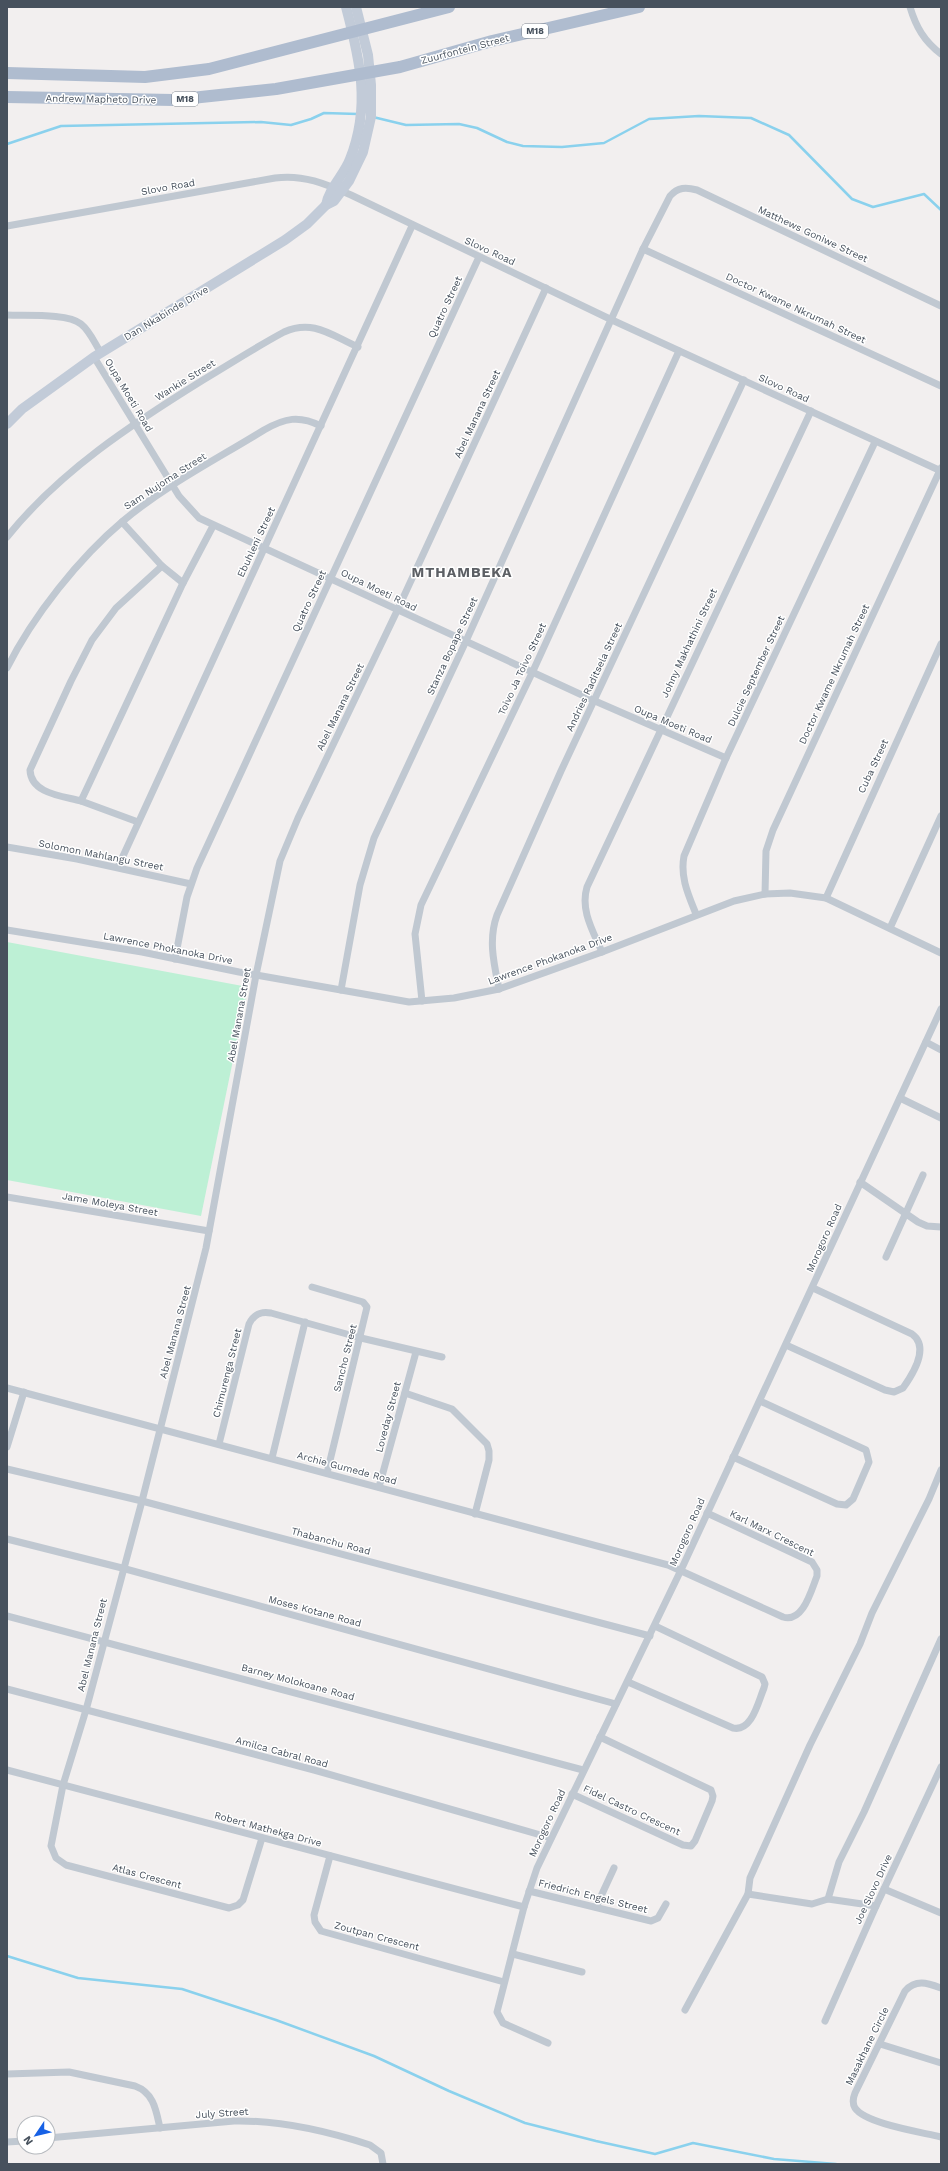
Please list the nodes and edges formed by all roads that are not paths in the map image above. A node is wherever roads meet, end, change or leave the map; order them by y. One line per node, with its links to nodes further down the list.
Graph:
1 (346, 7): 6 (street)
2 (356, 7): 6 (street)
3 (449, 7): 6 (main road)
4 (638, 7): 9 (main road, Zuurfontein Street / M18)
5 (910, 7): 7 (street)
6 (357, 30): 8 (main road); 9 (street, Dan Nkabinde Drive)
7 (941, 54)
8 (7, 73)
9 (366, 74): 10 (main road, Andrew Mapheto Drive / M18); 11 (street, Dan Nkabinde Drive)
10 (7, 97)
11 (338, 189): 13 (street, Slovo Road); 14 (street, Slovo Road); 23 (street, Dan Nkabinde Drive)
12 (674, 190): 15 (street, Stanza Bopape Street); 18 (street, Matthews Goniwe Street)
13 (7, 226)
14 (412, 226): 16 (street, Slovo Road); 21 (street, Ebuhleni Street)
15 (643, 248): 20 (street, Stanza Bopape Street); 25 (street, Doctor Kwame Nkrumah Street)
16 (479, 257): 17 (street, Slovo Road); 38 (street, Quatro Street)
17 (546, 288): 20 (street, Slovo Road); 40 (street, Abel Manana Street)
18 (941, 306)
19 (7, 315): 23 (street, Oupa Moeti Road)
20 (612, 320): 22 (street, Slovo Road); 41 (street, Stanza Bopape Street)
21 (358, 347): 27 (street, Wankie Street); 29 (street, Ebuhleni Street)
22 (679, 351): 24 (street, Slovo Road); 44 (street, Toivo Ja Toivo Street)
23 (98, 355): 27 (street, Oupa Moeti Road); 28 (street, Dan Nkabinde Drive)
24 (744, 380): 26 (street, Slovo Road); 45 (street, Andries Raditsela Street)
25 (941, 386)
26 (811, 411): 30 (street, Slovo Road); 46 (street, Johny Makhathini Street)
27 (134, 423): 32 (street, Oupa Moeti Road); 35 (street, Wankie Street)
28 (7, 424)
29 (321, 426): 32 (street, Sam Nujoma Street); 36 (street, Ebuhleni Street)
30 (875, 442): 31 (street, Slovo Road); 47 (street, Dulcie September Street)
31 (941, 470): 54 (street, Doctor Kwame Nkrumah Street)
32 (173, 486): 33 (street, Sam Nujoma Street); 34 (street, Oupa Moeti Road)
33 (122, 522): 37 (street); 43 (street, Sam Nujoma Street)
34 (213, 526): 36 (street, Oupa Moeti Road); 39 (street)
35 (7, 536)
36 (264, 547): 38 (street, Oupa Moeti Road); 50 (street, Ebuhleni Street)
37 (162, 566): 39 (street); 48 (street)
38 (331, 578): 40 (street, Oupa Moeti Road); 53 (street, Quatro Street)
39 (183, 583): 48 (street)
40 (397, 610): 41 (street, Oupa Moeti Road); 62 (street, Abel Manana Street)
41 (466, 641): 44 (street, Oupa Moeti Road); 64 (street, Stanza Bopape Street)
42 (941, 644): 55 (street, Cuba Street)
43 (7, 668)
44 (533, 671): 45 (street, Oupa Moeti Road); 65 (street, Toivo Ja Toivo Street)
45 (595, 701): 46 (street, Oupa Moeti Road); 63 (street, Andries Raditsela Street)
46 (659, 730): 47 (street, Oupa Moeti Road); 59 (street, Johny Makhathini Street)
47 (726, 758): 56 (street, Dulcie September Street)
48 (81, 801): 50 (street)
49 (941, 816): 57 (street)
50 (138, 822): 52 (street, Ebuhleni Street)
51 (7, 847): 52 (street, Solomon Mahlangu Street)
52 (118, 867): 53 (street, Solomon Mahlangu Street)
53 (191, 884): 61 (street, Quatro Street)
54 (765, 894): 55 (street, Lawrence Phokanoka Drive); 56 (street, Lawrence Phokanoka Drive)
55 (826, 898): 57 (street, Lawrence Phokanoka Drive)
56 (696, 914): 59 (street, Lawrence Phokanoka Drive)
57 (890, 928): 60 (street, Lawrence Phokanoka Drive)
58 (7, 930): 61 (street, Lawrence Phokanoka Drive)
59 (602, 952): 63 (street, Lawrence Phokanoka Drive)
60 (941, 953)
61 (175, 959): 62 (street, Lawrence Phokanoka Drive)
62 (256, 975): 64 (street, Lawrence Phokanoka Drive); 76 (street, Abel Manana Street)
63 (499, 989): 65 (street, Lawrence Phokanoka Drive)
64 (341, 990): 65 (street, Lawrence Phokanoka Drive)
65 (422, 1001)
66 (941, 1009): 67 (street, Morogoro Road)
67 (926, 1042): 68 (street); 69 (street, Morogoro Road)
68 (941, 1050)
69 (900, 1098): 70 (street); 72 (street, Morogoro Road)
70 (941, 1118)
71 (923, 1175): 74 (street)
72 (860, 1182): 74 (street); 79 (street, Morogoro Road)
73 (7, 1197): 76 (street, Jame Moleya Street)
74 (906, 1213): 75 (street); 77 (street)
75 (941, 1227)
76 (210, 1231): 89 (street, Abel Manana Street)
77 (886, 1257)
78 (312, 1286): 81 (street, Sancho Street)
79 (813, 1288): 82 (street, Morogoro Road); 82 (street)
80 (305, 1322): 81 (street); 90 (street, Chimurenga Street); 93 (street)
81 (361, 1338): 83 (street); 96 (street, Sancho Street)
82 (786, 1345): 88 (street, Morogoro Road)
83 (416, 1352): 84 (street); 87 (street, Loveday Street)
84 (442, 1357)
85 (7, 1388): 86 (street, Archie Gumede Road)
86 (24, 1392): 89 (street, Archie Gumede Road); 91 (street)
87 (405, 1393): 97 (street, Loveday Street); 100 (street)
88 (760, 1401): 92 (street, Morogoro Road); 92 (street)
89 (159, 1429): 90 (street, Archie Gumede Road); 98 (street, Abel Manana Street)
90 (219, 1444): 93 (street, Archie Gumede Road)
91 (7, 1447)
92 (733, 1457): 99 (street, Morogoro Road)
93 (272, 1458): 96 (street, Archie Gumede Road)
94 (7, 1469): 98 (street, Thabanchu Road)
95 (941, 1470): 126 (street)
96 (327, 1473): 97 (street, Archie Gumede Road)
97 (379, 1487): 100 (street, Archie Gumede Road)
98 (142, 1501): 102 (street, Abel Manana Street); 106 (street, Thabanchu Road)
99 (707, 1513): 103 (street, Morogoro Road); 103 (street, Karl Marx Crescent)
100 (475, 1514): 103 (street, Archie Gumede Road)
101 (7, 1539): 102 (street, Moses Kotane Road)
102 (122, 1568): 108 (street, Abel Manana Street); 112 (street, Moses Kotane Road)
103 (681, 1570): 105 (street, Morogoro Road)
104 (7, 1616): 108 (street, Barney Molokoane Road)
105 (655, 1626): 106 (street, Morogoro Road); 110 (street)
106 (650, 1636): 110 (street, Morogoro Road)
107 (941, 1638): 109 (street)
108 (103, 1641): 113 (street, Abel Manana Street); 117 (street, Barney Molokoane Road)
109 (939, 1649): 127 (street)
110 (628, 1682): 112 (street, Morogoro Road)
111 (7, 1689): 113 (street, Amilca Cabral Road)
112 (616, 1704): 114 (street, Morogoro Road)
113 (86, 1710): 118 (street, Abel Manana Street); 121 (street, Amilca Cabral Road)
114 (600, 1737): 117 (street, Morogoro Road); 119 (street, Fidel Castro Crescent)
115 (941, 1767): 124 (street, Joe Slovo Drive)
116 (7, 1770): 118 (street, Robert Mathekga Drive)
117 (583, 1770): 119 (street, Morogoro Road)
118 (63, 1785): 120 (street, Robert Mathekga Drive); 120 (street, Atlas Crescent)
119 (572, 1794): 121 (street, Morogoro Road)
120 (262, 1838): 122 (street, Robert Mathekga Drive)
121 (551, 1838): 125 (street, Morogoro Road)
122 (330, 1856): 130 (street, Robert Mathekga Drive); 135 (street, Zoutpan Crescent)
123 (614, 1868): 131 (street)
124 (884, 1889): 129 (street, Joe Slovo Drive); 132 (street)
125 (529, 1891): 130 (street, Morogoro Road); 131 (street, Friedrich Engels Street)
126 (748, 1894): 127 (street); 137 (street)
127 (828, 1900): 129 (street)
128 (666, 1904): 131 (street, Friedrich Engels Street)
129 (876, 1906): 138 (street, Joe Slovo Drive)
130 (524, 1907): 133 (street, Morogoro Road)
131 (596, 1907)
132 (941, 1913)
133 (513, 1954): 134 (street); 135 (street, Morogoro Road)
134 (582, 1972)
135 (504, 1982): 139 (street, Morogoro Road)
136 (941, 1988): 140 (street, Masakhane Circle)
137 (685, 2010)
138 (825, 2021)
139 (548, 2042)
140 (880, 2044): 141 (street); 145 (street, Masakhane Circle)
141 (941, 2063)
142 (7, 2074): 143 (street)
143 (160, 2128): 144 (street, July Street); 146 (street, July Street)
144 (56, 2137)
145 (941, 2137)
146 (383, 2164)

